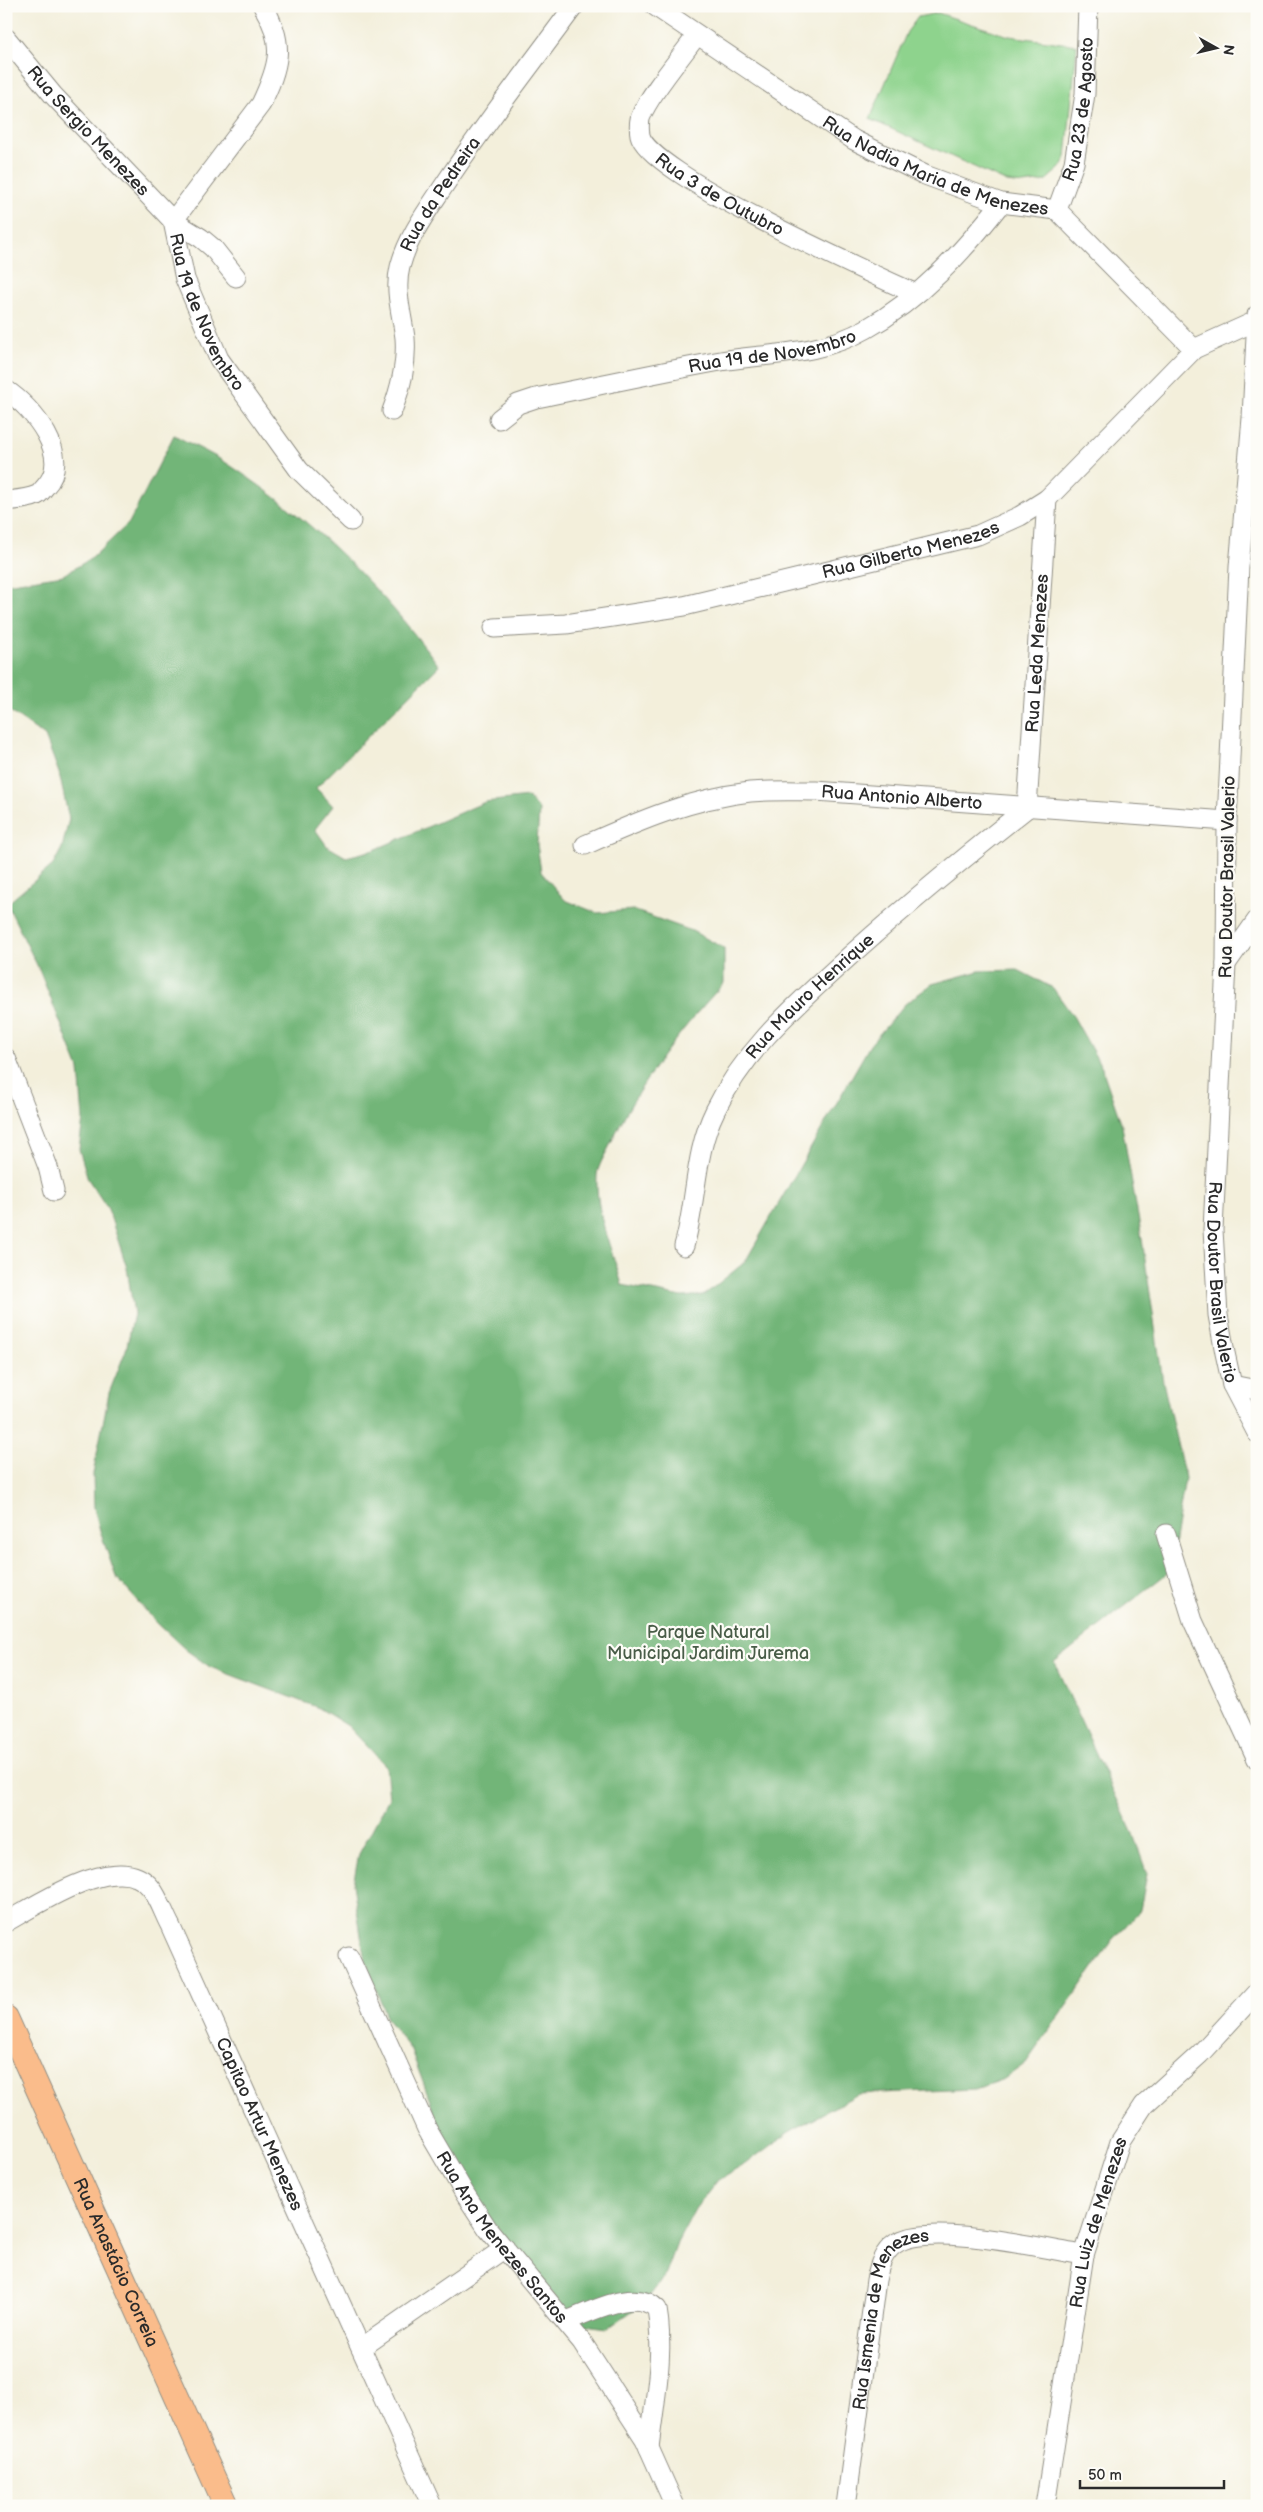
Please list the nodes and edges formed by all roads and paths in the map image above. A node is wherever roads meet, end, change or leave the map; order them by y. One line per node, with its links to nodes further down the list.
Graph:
1 (263, 6): 9 (street, Rua 19 de Novembro)
2 (574, 6): 16 (street, Rua da Pedreira)
3 (655, 6): 5 (street, Rua Nadia Maria de Menezes)
4 (1088, 6): 8 (street, Rua 23 de Agosto)
5 (697, 34): 7 (street, Rua Nadia Maria de Menezes); 11 (street, Rua 3 de Outubro)
6 (6, 38): 9 (street, Rua Sergio Menezes)
7 (1001, 203): 8 (street, Rua Nadia Maria de Menezes); 11 (street, Rua 19 de Novembro)
8 (1057, 210): 14 (street, Rua Nadia Maria de Menezes)
9 (174, 221): 10 (street, Rua Sergio Menezes); 20 (street, Rua 19 de Novembro)
10 (236, 277)
11 (916, 294): 17 (street, Rua 19 de Novembro)
12 (1257, 315): 13 (street, Rua Doutor Brasil Valerio)
13 (1256, 321): 14 (street, Rua Gilberto Menezes); 23 (street, Rua Doutor Brasil Valerio)
14 (1194, 350): 18 (street, Rua Gilberto Menezes)
15 (6, 390): 19 (street)
16 (392, 412)
17 (499, 419)
18 (1047, 499): 21 (street, Rua Gilberto Menezes); 22 (street, Rua Leda Menezes)
19 (6, 501)
20 (351, 521)
21 (494, 628)
22 (1027, 808): 23 (street, Rua Antonio Alberto); 24 (street, Rua Antonio Alberto); 29 (street, Rua Mauro Henrique)
23 (1227, 821): 26 (street, Rua Doutor Brasil Valerio)
24 (585, 845)
25 (1257, 920): 26 (street)
26 (1226, 964): 30 (street, Rua Doutor Brasil Valerio)
27 (6, 1058): 28 (street)
28 (54, 1191)
29 (684, 1246)
30 (1232, 1385): 31 (street); 32 (street, Rua Doutor Brasil Valerio)
31 (1257, 1390)
32 (1257, 1432)
33 (1166, 1534): 34 (street)
34 (1257, 1759)
35 (6, 1922): 42 (street, Capitao Artur Menezes)
36 (349, 1958): 39 (street, Rua Ana Menezes Santos)
37 (1257, 1992): 40 (street, Rua Luiz de Menezes)
38 (6, 2018): 44 (main road, Rua Anastácio Correia)
39 (504, 2248): 41 (street, Rua Ana Menezes Santos); 42 (street)
40 (1084, 2255): 47 (street, Rua Ismenia de Menezes); 48 (street, Rua Luiz de Menezes)
41 (566, 2320): 43 (street, Rua Ana Menezes Santos); 43 (street)
42 (360, 2348): 45 (street, Capitao Artur Menezes)
43 (649, 2448): 46 (street, Rua Ana Menezes Santos)
44 (226, 2506)
45 (432, 2506)
46 (675, 2506)
47 (846, 2506)
48 (1045, 2506)

